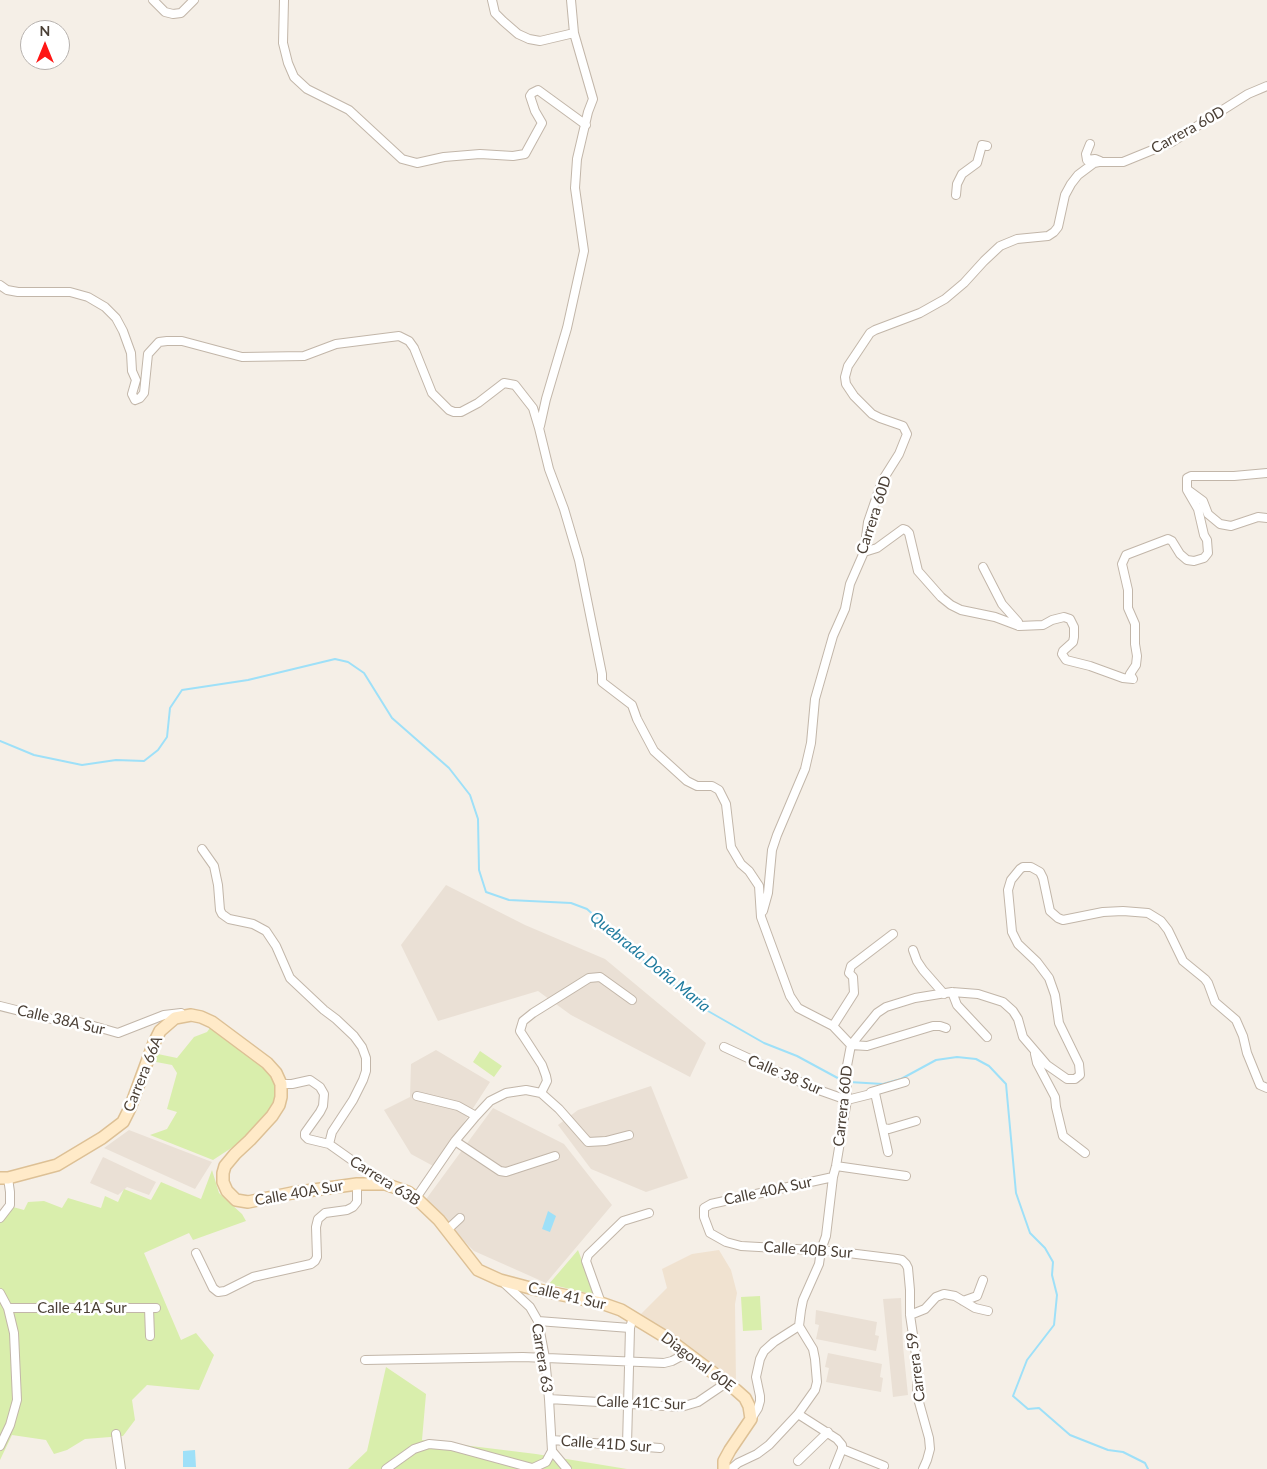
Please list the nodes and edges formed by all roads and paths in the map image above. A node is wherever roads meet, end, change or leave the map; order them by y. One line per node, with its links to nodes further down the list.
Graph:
1 (153, 0): 2 (street)
2 (194, 0)
3 (284, 0): 8 (street)
4 (492, 0): 6 (street)
5 (572, 0): 6 (street)
6 (574, 33): 8 (street)
7 (1267, 86): 11 (street, Carrera 60D)
8 (586, 125): 14 (street)
9 (1090, 144): 11 (street)
10 (987, 146): 12 (street)
11 (1102, 162): 18 (street, Carrera 60D)
12 (956, 195)
13 (0, 285): 14 (street)
14 (539, 428): 22 (street, Carrera 60D)
15 (1267, 473): 16 (street)
16 (1187, 490): 17 (street); 20 (street)
17 (1267, 518)
18 (864, 552): 20 (street); 22 (street, Carrera 60D)
19 (983, 567): 20 (street)
20 (1019, 626)
21 (202, 849): 46 (street)
22 (761, 917): 29 (street, Carrera 60D)
23 (893, 934): 29 (street)
24 (913, 950): 25 (street)
25 (948, 993): 31 (street); 32 (street); 34 (street)
26 (632, 1000): 38 (street)
27 (0, 1006): 28 (street, Calle 38A Sur)
28 (191, 1015): 36 (main road, Calle 38A Sur); 53 (main road, Carrera 66A)
29 (832, 1026): 32 (street, Carrera 60D)
30 (946, 1028): 32 (street)
31 (987, 1036)
32 (851, 1045): 40 (street, Carrera 60D)
33 (724, 1048): 40 (street, Calle 38 Sur)
34 (1035, 1052): 37 (street); 48 (street)
35 (905, 1082): 40 (street)
36 (281, 1084): 46 (street, Carrera 63B); 54 (main road, Calle 40A Sur)
37 (1267, 1088)
38 (541, 1093): 41 (street); 44 (street)
39 (416, 1096): 41 (street)
40 (846, 1097): 43 (street); 50 (street, Carrera 60D)
41 (476, 1116): 45 (street)
42 (916, 1121): 43 (street)
43 (883, 1128): 47 (street)
44 (629, 1135)
45 (455, 1141): 49 (street); 56 (street)
46 (328, 1144): 55 (street, Carrera 63B)
47 (888, 1152)
48 (1085, 1153)
49 (556, 1156)
50 (836, 1166): 51 (street); 52 (street, Carrera 60D)
51 (906, 1176)
52 (833, 1177): 61 (street, Calle 40A Sur); 62 (street, Carrera 60D)
53 (4, 1178): 58 (street)
54 (357, 1184): 55 (main road, Calle 40A Sur); 63 (street)
55 (385, 1184): 56 (main road, Carrera 63B)
56 (416, 1198): 60 (main road, Carrera 63B)
57 (649, 1213): 69 (street)
58 (0, 1218)
59 (460, 1218): 60 (street)
60 (447, 1230): 65 (main road, Carrera 63B)
61 (710, 1233): 62 (street, Calle 40B Sur)
62 (821, 1250): 64 (street, Calle 40B Sur); 75 (street, Carrera 60D)
63 (196, 1252)
64 (906, 1264): 72 (street, Carrera 59)
65 (500, 1280): 69 (main road, Calle 41 Sur); 73 (street, Carrera 63)
66 (983, 1280): 68 (street)
67 (0, 1293): 70 (street)
68 (963, 1301): 71 (street); 72 (street)
69 (601, 1303): 74 (main road, Calle 41 Sur)
70 (8, 1308): 76 (street, Calle 41A Sur); 92 (street)
71 (988, 1311)
72 (910, 1315): 105 (street, Carrera 59)
73 (538, 1321): 74 (street); 78 (street, Carrera 63)
74 (631, 1322): 77 (main road, Diagonal 60E); 80 (street)
75 (799, 1326): 82 (street); 86 (street)
76 (150, 1336)
77 (687, 1353): 80 (street); 81 (main road, Diagonal 60E)
78 (545, 1358): 79 (street); 80 (street); 84 (street, Carrera 63)
79 (365, 1360)
80 (629, 1362): 85 (street)
81 (726, 1383): 83 (main road, Diagonal 60E); 85 (street, Calle 41C Sur)
82 (758, 1384): 83 (street); 87 (street)
83 (745, 1398): 87 (main road, Diagonal 60E)
84 (549, 1399): 85 (street, Calle 41C Sur); 90 (street, Carrera 63)
85 (628, 1405): 91 (street)
86 (798, 1414): 88 (street); 103 (street)
87 (751, 1419): 102 (main road)
88 (828, 1432): 94 (street); 96 (street)
89 (116, 1434): 98 (street)
90 (552, 1440): 91 (street, Calle 41D Sur); 95 (street, Carrera 63)
91 (627, 1445): 93 (street, Calle 41D Sur)
92 (0, 1446)
93 (660, 1448)
94 (842, 1449): 97 (street); 104 (street)
95 (552, 1451): 100 (street); 101 (street)
96 (798, 1461)
97 (884, 1466)
98 (121, 1469)
99 (386, 1469): 100 (street)
100 (535, 1469)
101 (567, 1469)
102 (724, 1469)
103 (731, 1469)
104 (834, 1469)
105 (922, 1469)

